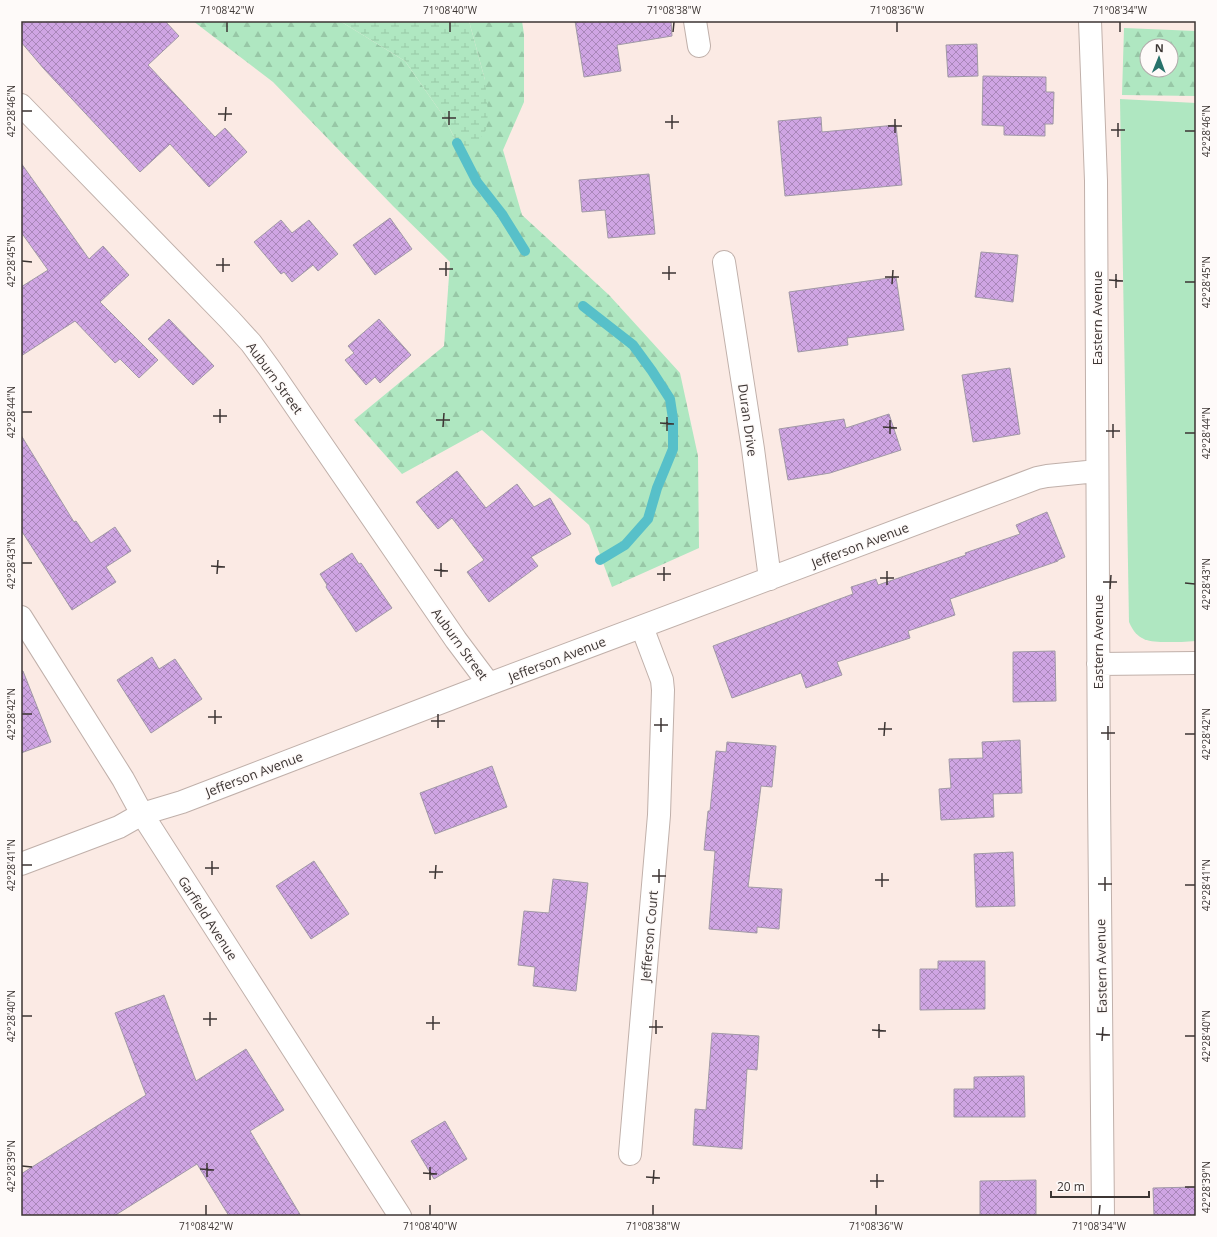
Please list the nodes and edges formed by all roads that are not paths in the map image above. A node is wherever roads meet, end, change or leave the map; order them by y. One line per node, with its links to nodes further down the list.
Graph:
1 (695, 21): 3 (street)
2 (1090, 21): 6 (street, Eastern Avenue)
3 (699, 46)
4 (21, 105): 12 (street, Auburn Street)
5 (724, 262): 7 (street, Duran Drive)
6 (1097, 471): 7 (street, Jefferson Avenue); 11 (street, Eastern Avenue)
7 (770, 579): 9 (street, Jefferson Avenue)
8 (21, 617): 13 (street, Garfield Avenue)
9 (642, 627): 12 (street, Jefferson Avenue); 15 (street, Jefferson Court)
10 (1196, 663): 11 (street)
11 (1098, 664): 17 (street, Eastern Avenue)
12 (489, 684): 13 (street, Jefferson Avenue)
13 (142, 814): 14 (street, Jefferson Avenue); 16 (street, Garfield Avenue)
14 (21, 864)
15 (630, 1154)
16 (400, 1216)
17 (1103, 1216)

